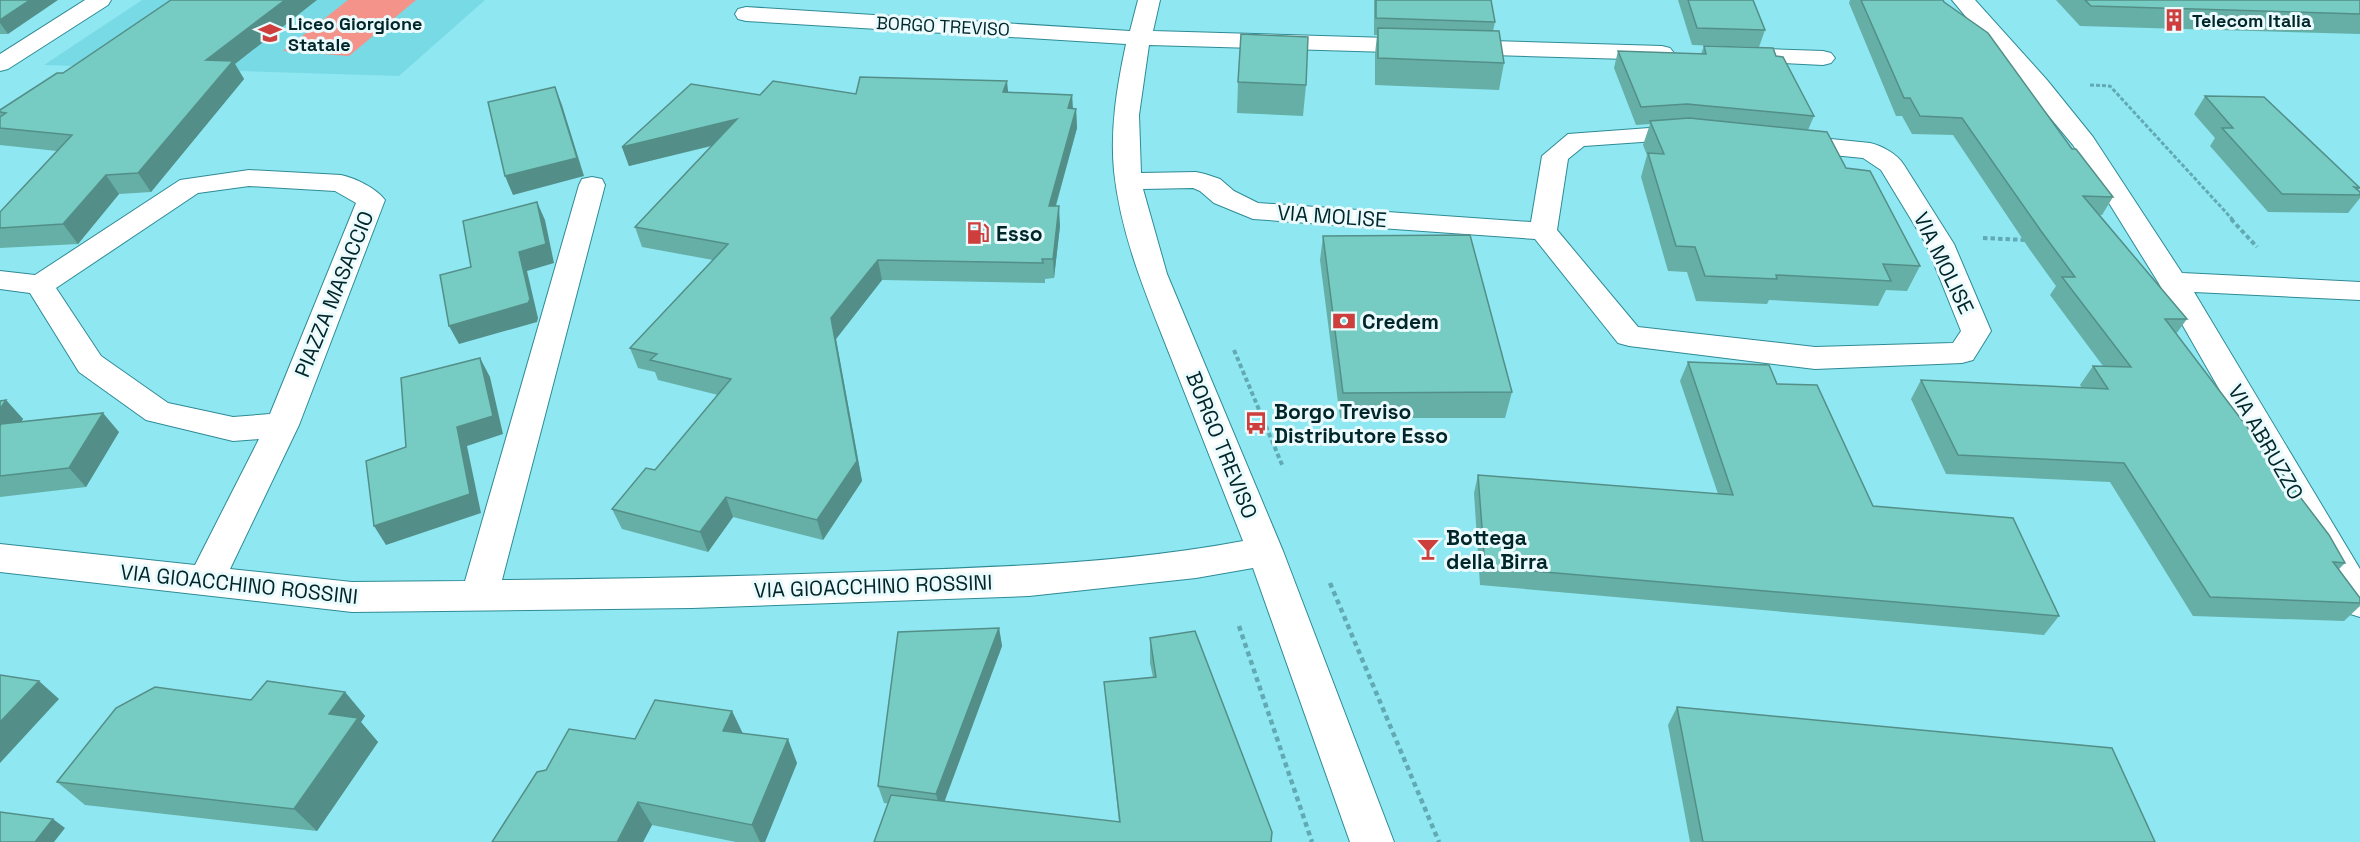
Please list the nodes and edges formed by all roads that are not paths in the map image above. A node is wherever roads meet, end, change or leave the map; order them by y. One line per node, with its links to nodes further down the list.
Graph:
1 (100, 0): 9 (street)
2 (1149, 0): 5 (street, BORGO TREVISO)
3 (1964, 0): 16 (street, VIA ABRUZZO)
4 (746, 15): 5 (street, BORGO TREVISO)
5 (1139, 38): 6 (street, BORGO TREVISO); 12 (street, BORGO TREVISO)
6 (1690, 54)
7 (1714, 55): 8 (street)
8 (1822, 58)
9 (0, 64)
10 (1716, 135): 14 (street)
11 (1764, 140): 14 (street, VIA MOLISE)
12 (1129, 181): 14 (street, VIA MOLISE); 20 (street, BORGO TREVISO)
13 (592, 185): 23 (street)
14 (1543, 231)
15 (0, 280): 17 (street)
16 (2172, 282): 18 (street); 24 (street, VIA ABRUZZO)
17 (40, 285): 19 (street); 19 (street, PIAZZA MASACCIO)
18 (2360, 291)
19 (282, 425): 22 (street, PIAZZA MASACCIO)
20 (1265, 551): 23 (street, VIA GIOACCHINO ROSSINI); 25 (street, BORGO TREVISO)
21 (0, 558): 22 (street, VIA GIOACCHINO ROSSINI)
22 (204, 582): 23 (street, VIA GIOACCHINO ROSSINI)
23 (479, 596)
24 (2360, 602)
25 (1372, 842)

